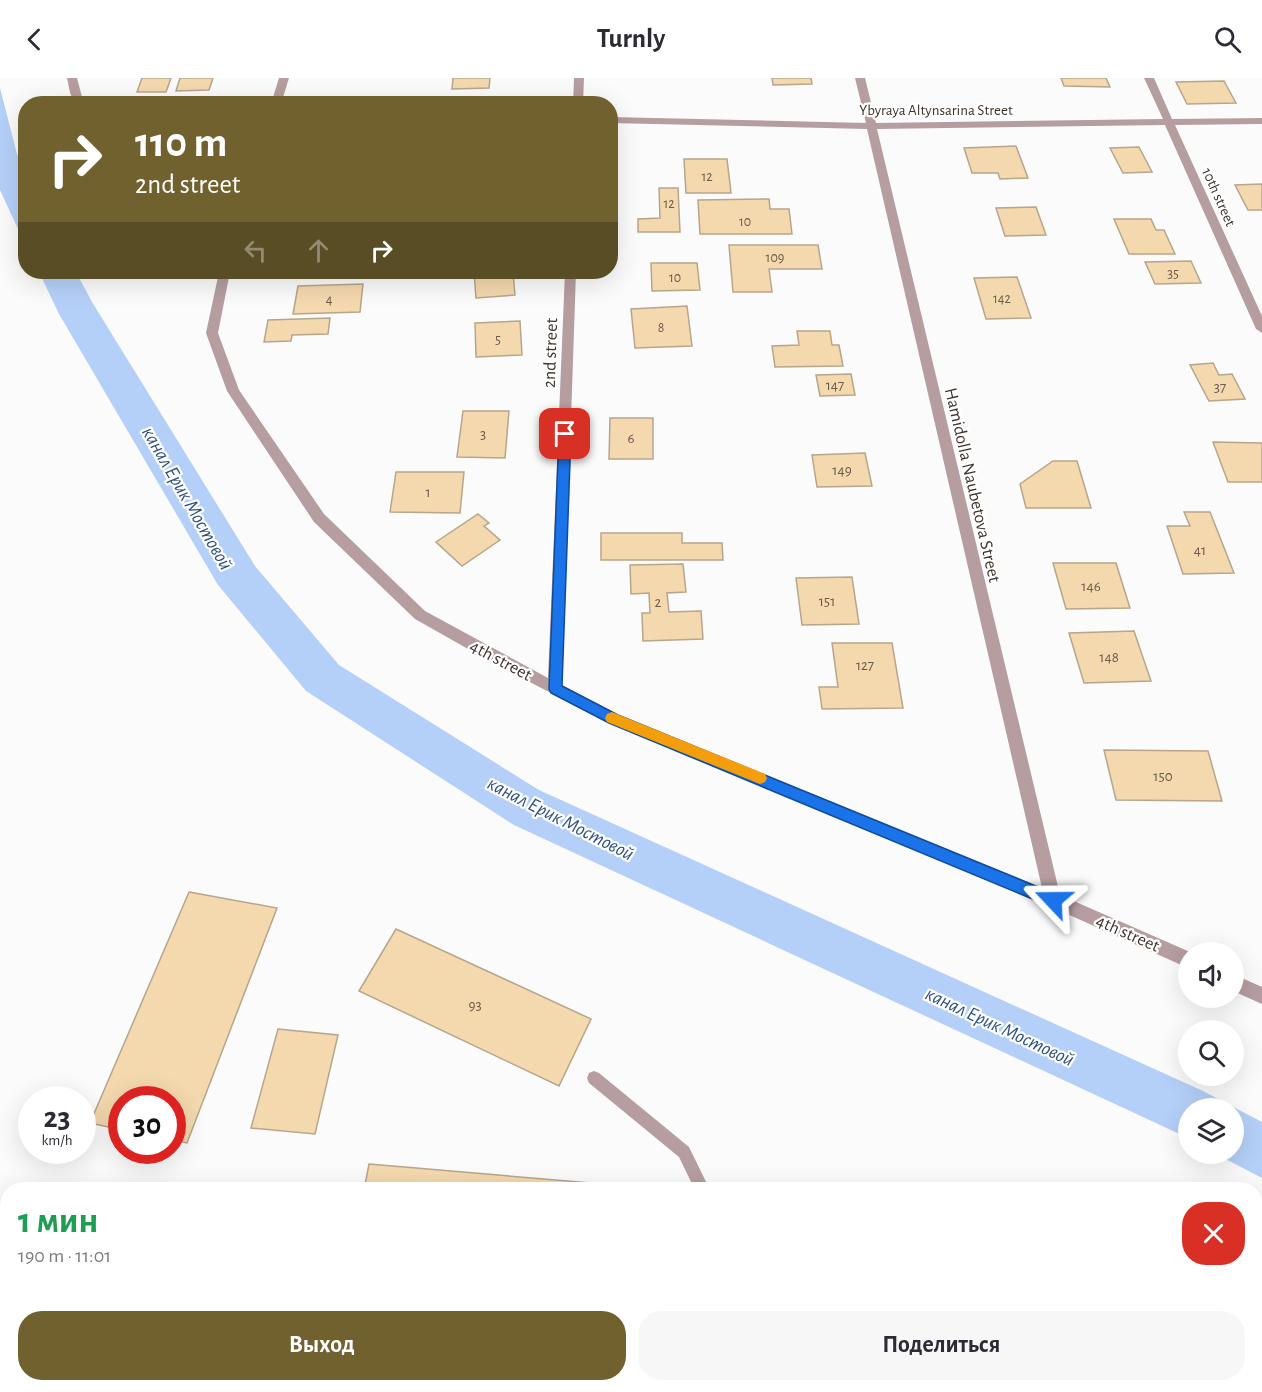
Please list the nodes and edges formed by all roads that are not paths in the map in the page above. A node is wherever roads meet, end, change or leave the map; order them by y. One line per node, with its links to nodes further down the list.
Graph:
1 (72, 78): 6 (street)
2 (284, 78): 7 (street)
3 (579, 78): 8 (street)
4 (860, 78): 12 (street, Hamidolla Naubetova Street)
5 (1149, 78): 11 (street, 10th street)
6 (76, 96)
7 (278, 96)
8 (578, 96)
9 (618, 120): 12 (street, Ybyraya Altynsarina Street)
10 (1262, 121): 11 (street, Ybyraya Altynsarina Street)
11 (1170, 123): 12 (street, Ybyraya Altynsarina Street); 15 (street, 10th street)
12 (870, 126): 17 (street, Hamidolla Naubetova Street)
13 (222, 279): 16 (street, 4th street)
14 (571, 279): 16 (street, 2nd street)
15 (1262, 329)
16 (555, 689): 17 (street, 4th street)
17 (1053, 900): 18 (street, 4th street)
18 (1178, 955)
19 (1244, 987): 20 (street)
20 (1262, 996)
21 (594, 1078): 22 (lane)
22 (699, 1182)

